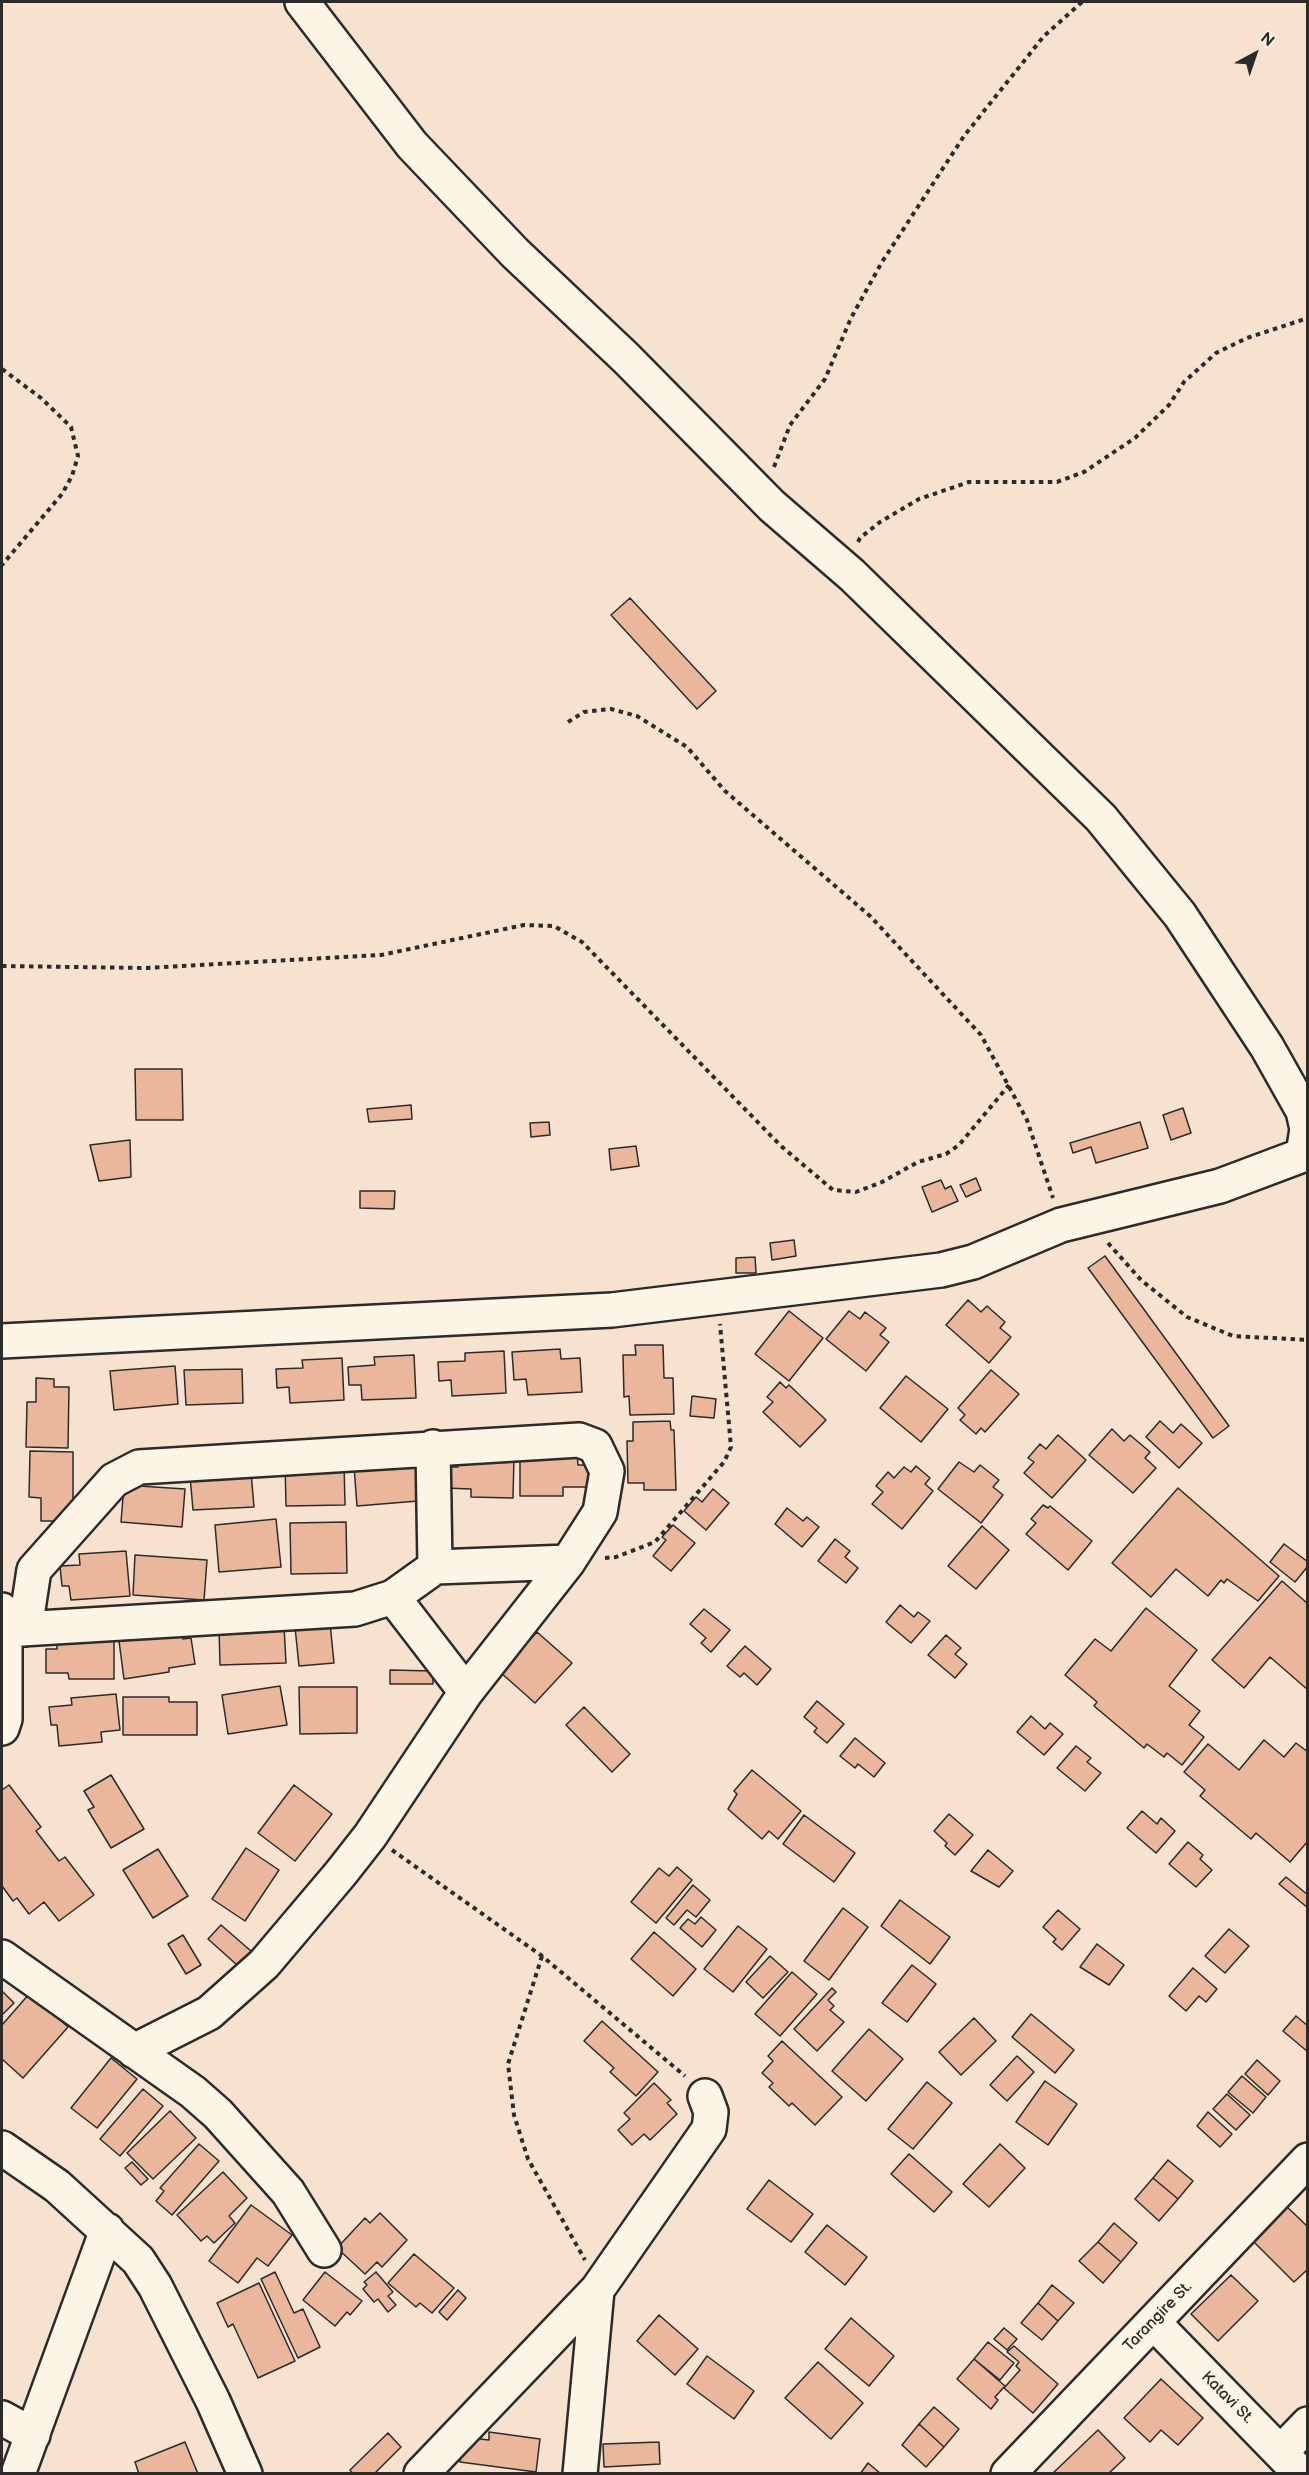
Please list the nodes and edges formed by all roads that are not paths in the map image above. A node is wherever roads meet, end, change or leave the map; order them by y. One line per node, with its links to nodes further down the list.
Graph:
1 (302, 2): 2 (street)
2 (1306, 1154): 3 (street)
3 (2, 1341)
4 (433, 1447): 5 (street); 6 (street); 8 (street)
5 (568, 1562): 6 (street); 9 (street)
6 (435, 1567): 7 (street)
7 (393, 1597): 8 (street); 9 (street)
8 (10, 1623): 10 (street)
9 (466, 1692): 12 (street)
10 (2, 1728)
11 (2, 1957): 12 (street)
12 (134, 2050): 17 (street)
13 (705, 2096): 18 (street)
14 (2, 2148): 16 (street)
15 (1308, 2160): 19 (street, Tarangire St.)
16 (107, 2230): 22 (street); 25 (street)
17 (324, 2250)
18 (597, 2290): 26 (street); 27 (street)
19 (1153, 2322): 23 (street, Katavi St.); 28 (street, Tarangire St.)
20 (2, 2418): 22 (street)
21 (1308, 2424): 23 (street)
22 (33, 2435): 24 (street)
23 (1291, 2463)
24 (18, 2474)
25 (245, 2474)
26 (421, 2474)
27 (580, 2474)
28 (1008, 2474)

